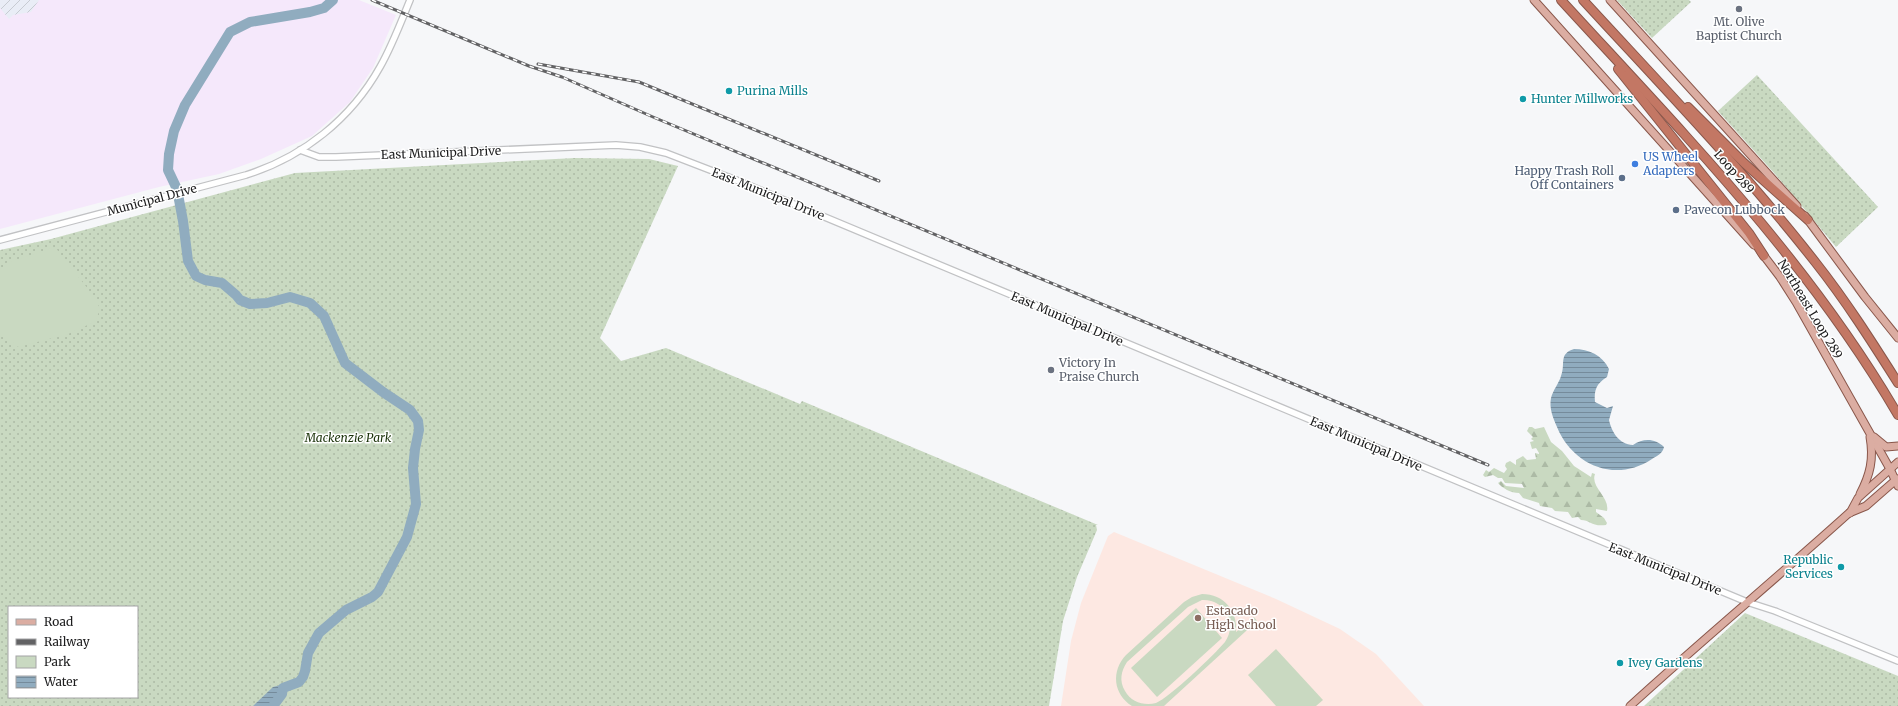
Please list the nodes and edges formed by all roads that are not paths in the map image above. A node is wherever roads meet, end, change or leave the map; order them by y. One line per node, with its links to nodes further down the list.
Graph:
1 (410, 0): 8 (street, Municipal Drive)
2 (1534, 0): 11 (main road, Northeast Loop 289)
3 (1561, 0): 7 (highway, Loop 289)
4 (1584, 0): 6 (highway, Loop 289)
5 (1610, 0): 9 (main road)
6 (1595, 13): 9 (highway); 13 (highway, Loop 289)
7 (1587, 29): 11 (highway); 14 (highway, Loop 289)
8 (300, 150): 10 (street, Municipal Drive); 22 (street, East Municipal Drive)
9 (1808, 220): 12 (main road)
10 (0, 240)
11 (1764, 256): 15 (main road, Northeast Loop 289)
12 (1898, 338)
13 (1898, 383)
14 (1898, 415)
15 (1870, 433): 16 (main road); 18 (main road, Northeast Loop 289); 20 (main road)
16 (1898, 446)
17 (1898, 462): 18 (main road)
18 (1890, 469): 19 (main road, Northeast Loop 289); 20 (main road)
19 (1897, 482): 21 (main road)
20 (1858, 498): 21 (main road)
21 (1850, 513): 22 (main road)
22 (1747, 602): 23 (street, East Municipal Drive); 24 (main road)
23 (1898, 661)
24 (1630, 706)

